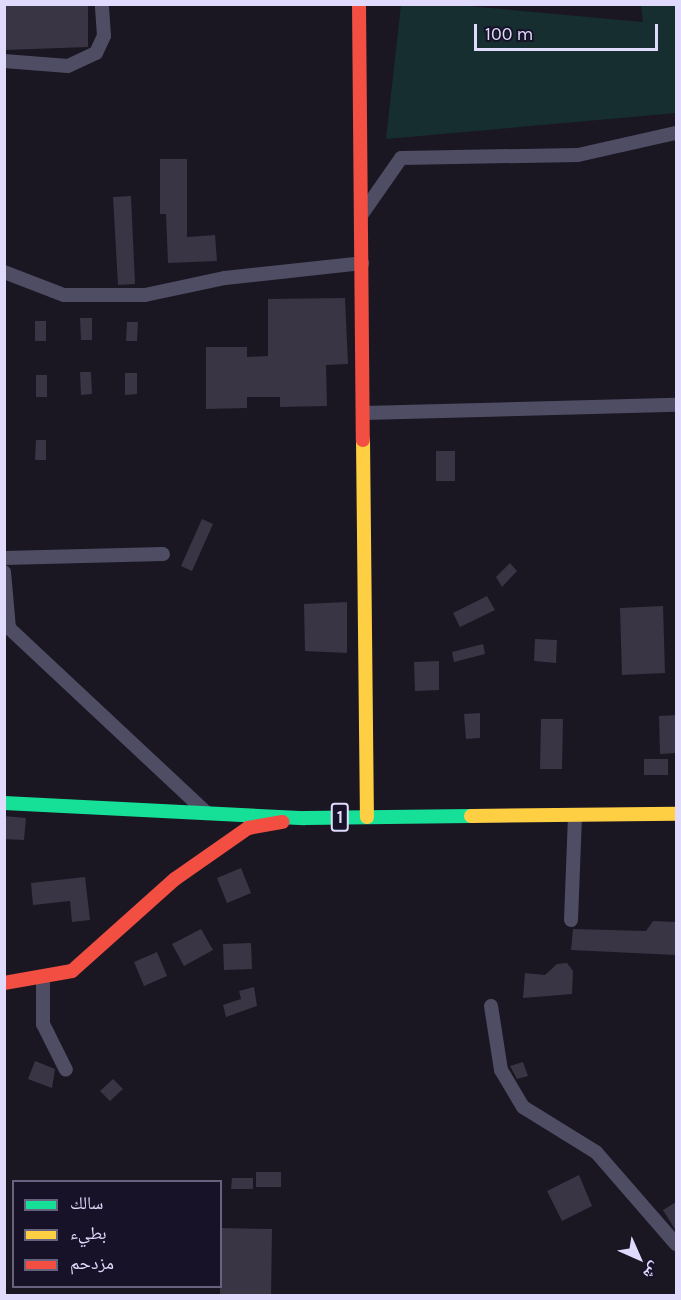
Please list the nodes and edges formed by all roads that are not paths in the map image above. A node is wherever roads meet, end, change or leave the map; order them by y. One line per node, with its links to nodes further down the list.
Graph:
1 (102, 4): 3 (street)
2 (359, 4): 5 (street)
3 (4, 61)
4 (676, 134): 5 (street)
5 (362, 214): 6 (street)
6 (362, 263): 7 (street); 9 (street)
7 (4, 272)
8 (676, 405): 9 (street)
9 (364, 413): 17 (street)
10 (163, 554): 11 (street)
11 (4, 558)
12 (4, 572): 14 (street)
13 (4, 803): 14 (street, 1)
14 (207, 813): 18 (street, 1)
15 (676, 814): 16 (street, 1)
16 (575, 815): 17 (street, 1); 19 (street)
17 (367, 817): 18 (street, 1)
18 (305, 818): 20 (street)
19 (571, 920)
20 (43, 978): 21 (street); 23 (street)
21 (4, 983)
22 (491, 1006): 24 (street)
23 (66, 1070)
24 (676, 1244)

